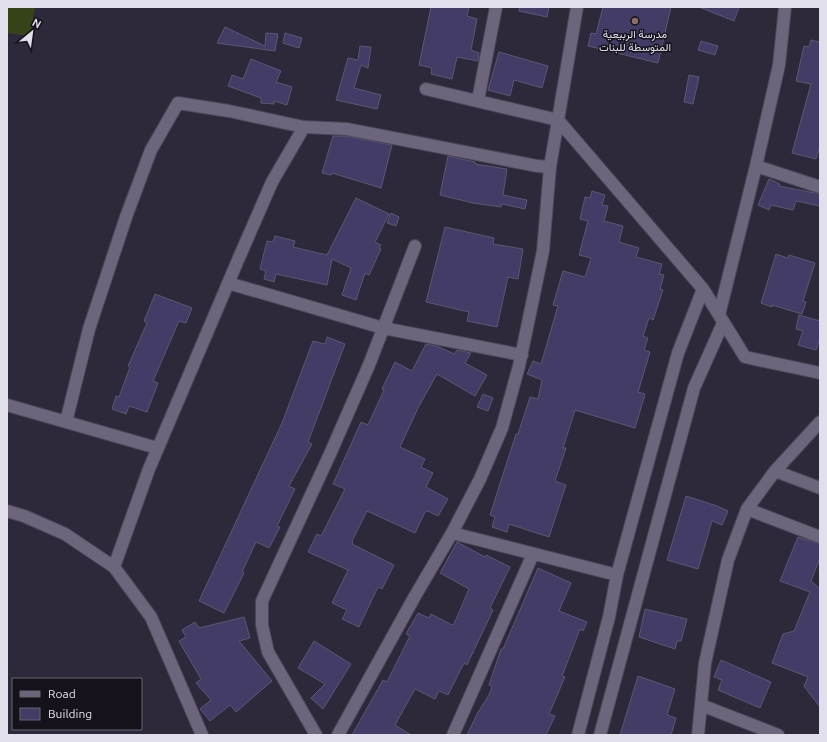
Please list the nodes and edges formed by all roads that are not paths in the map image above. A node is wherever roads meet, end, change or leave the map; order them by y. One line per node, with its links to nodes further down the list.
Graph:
1 (496, 7): 5 (street)
2 (577, 7): 6 (street)
3 (785, 7): 8 (street)
4 (426, 89): 5 (street)
5 (478, 100): 6 (street)
6 (558, 120): 9 (street); 13 (street)
7 (304, 127): 9 (street); 12 (street); 19 (street)
8 (756, 166): 10 (street); 14 (street)
9 (550, 167): 16 (street)
10 (820, 187)
11 (415, 246): 15 (street)
12 (228, 283): 15 (street); 21 (street)
13 (703, 289): 14 (street); 30 (street)
14 (721, 319): 17 (street); 37 (street)
15 (383, 328): 16 (street); 33 (street)
16 (522, 355): 26 (street)
17 (820, 373)
18 (7, 405): 19 (street)
19 (66, 422): 21 (street)
20 (820, 422): 22 (street)
21 (158, 448): 29 (street)
22 (775, 471): 23 (street); 24 (street)
23 (820, 488)
24 (747, 509): 27 (street); 31 (street)
25 (7, 511): 29 (street)
26 (452, 534): 28 (street); 34 (street)
27 (820, 536)
28 (533, 554): 30 (street); 35 (street)
29 (114, 567): 32 (street)
30 (617, 575): 36 (street)
31 (701, 705): 38 (street); 39 (street)
32 (202, 735)
33 (316, 735)
34 (338, 735)
35 (453, 735)
36 (578, 735)
37 (600, 735)
38 (698, 735)
39 (778, 735)

